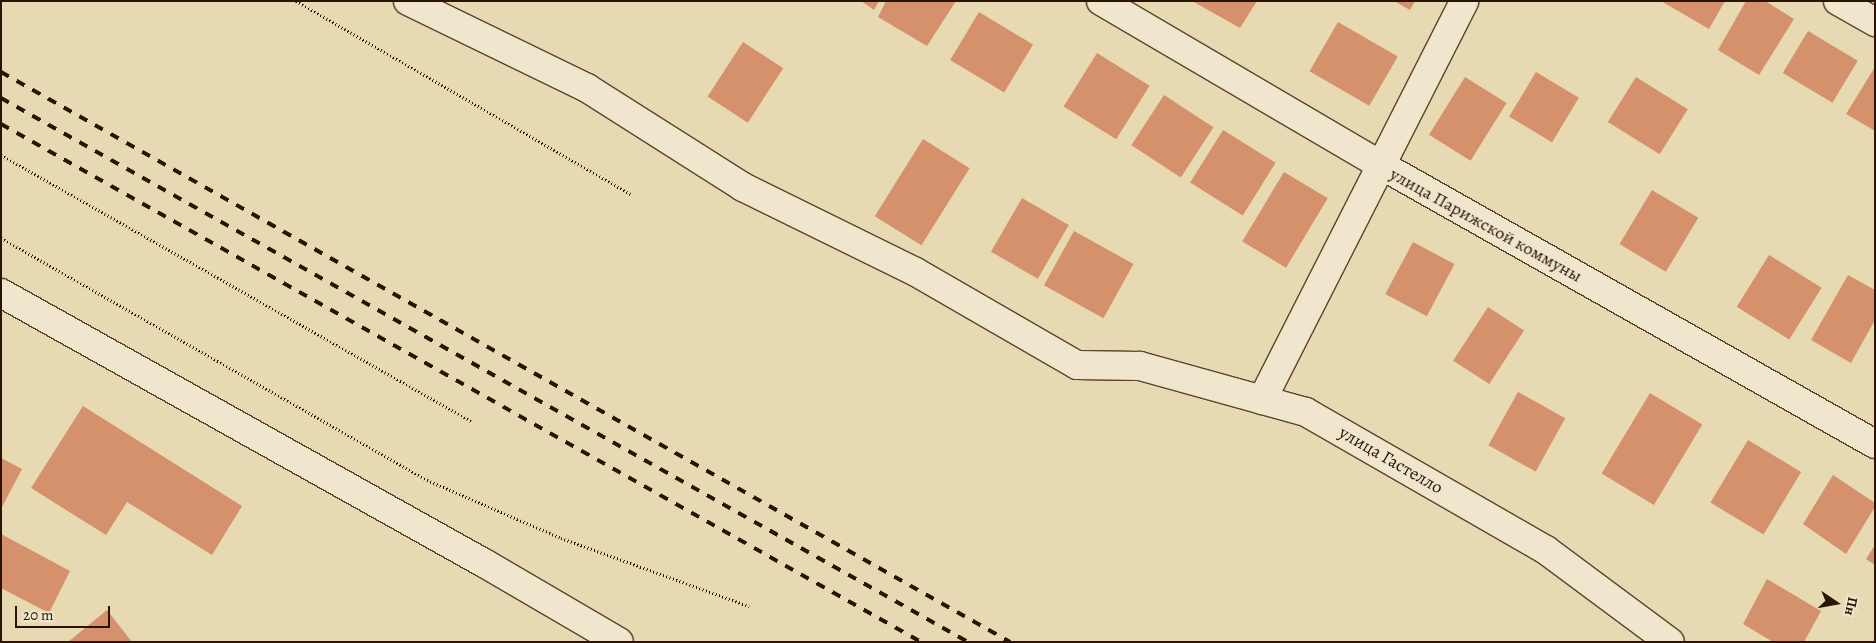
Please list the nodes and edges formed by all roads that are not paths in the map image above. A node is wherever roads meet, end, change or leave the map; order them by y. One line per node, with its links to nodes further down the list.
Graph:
1 (408, 1): 8 (street, улица Гастелло)
2 (1101, 1): 6 (street, улица Парижской коммуны)
3 (1464, 1): 6 (street)
4 (1838, 1): 5 (street)
5 (1875, 22)
6 (1381, 166): 8 (street); 9 (street, улица Парижской коммуны)
7 (1, 293): 10 (street)
8 (1262, 400): 11 (street, улица Гастелло)
9 (1875, 444)
10 (619, 642)
11 (1670, 642)

